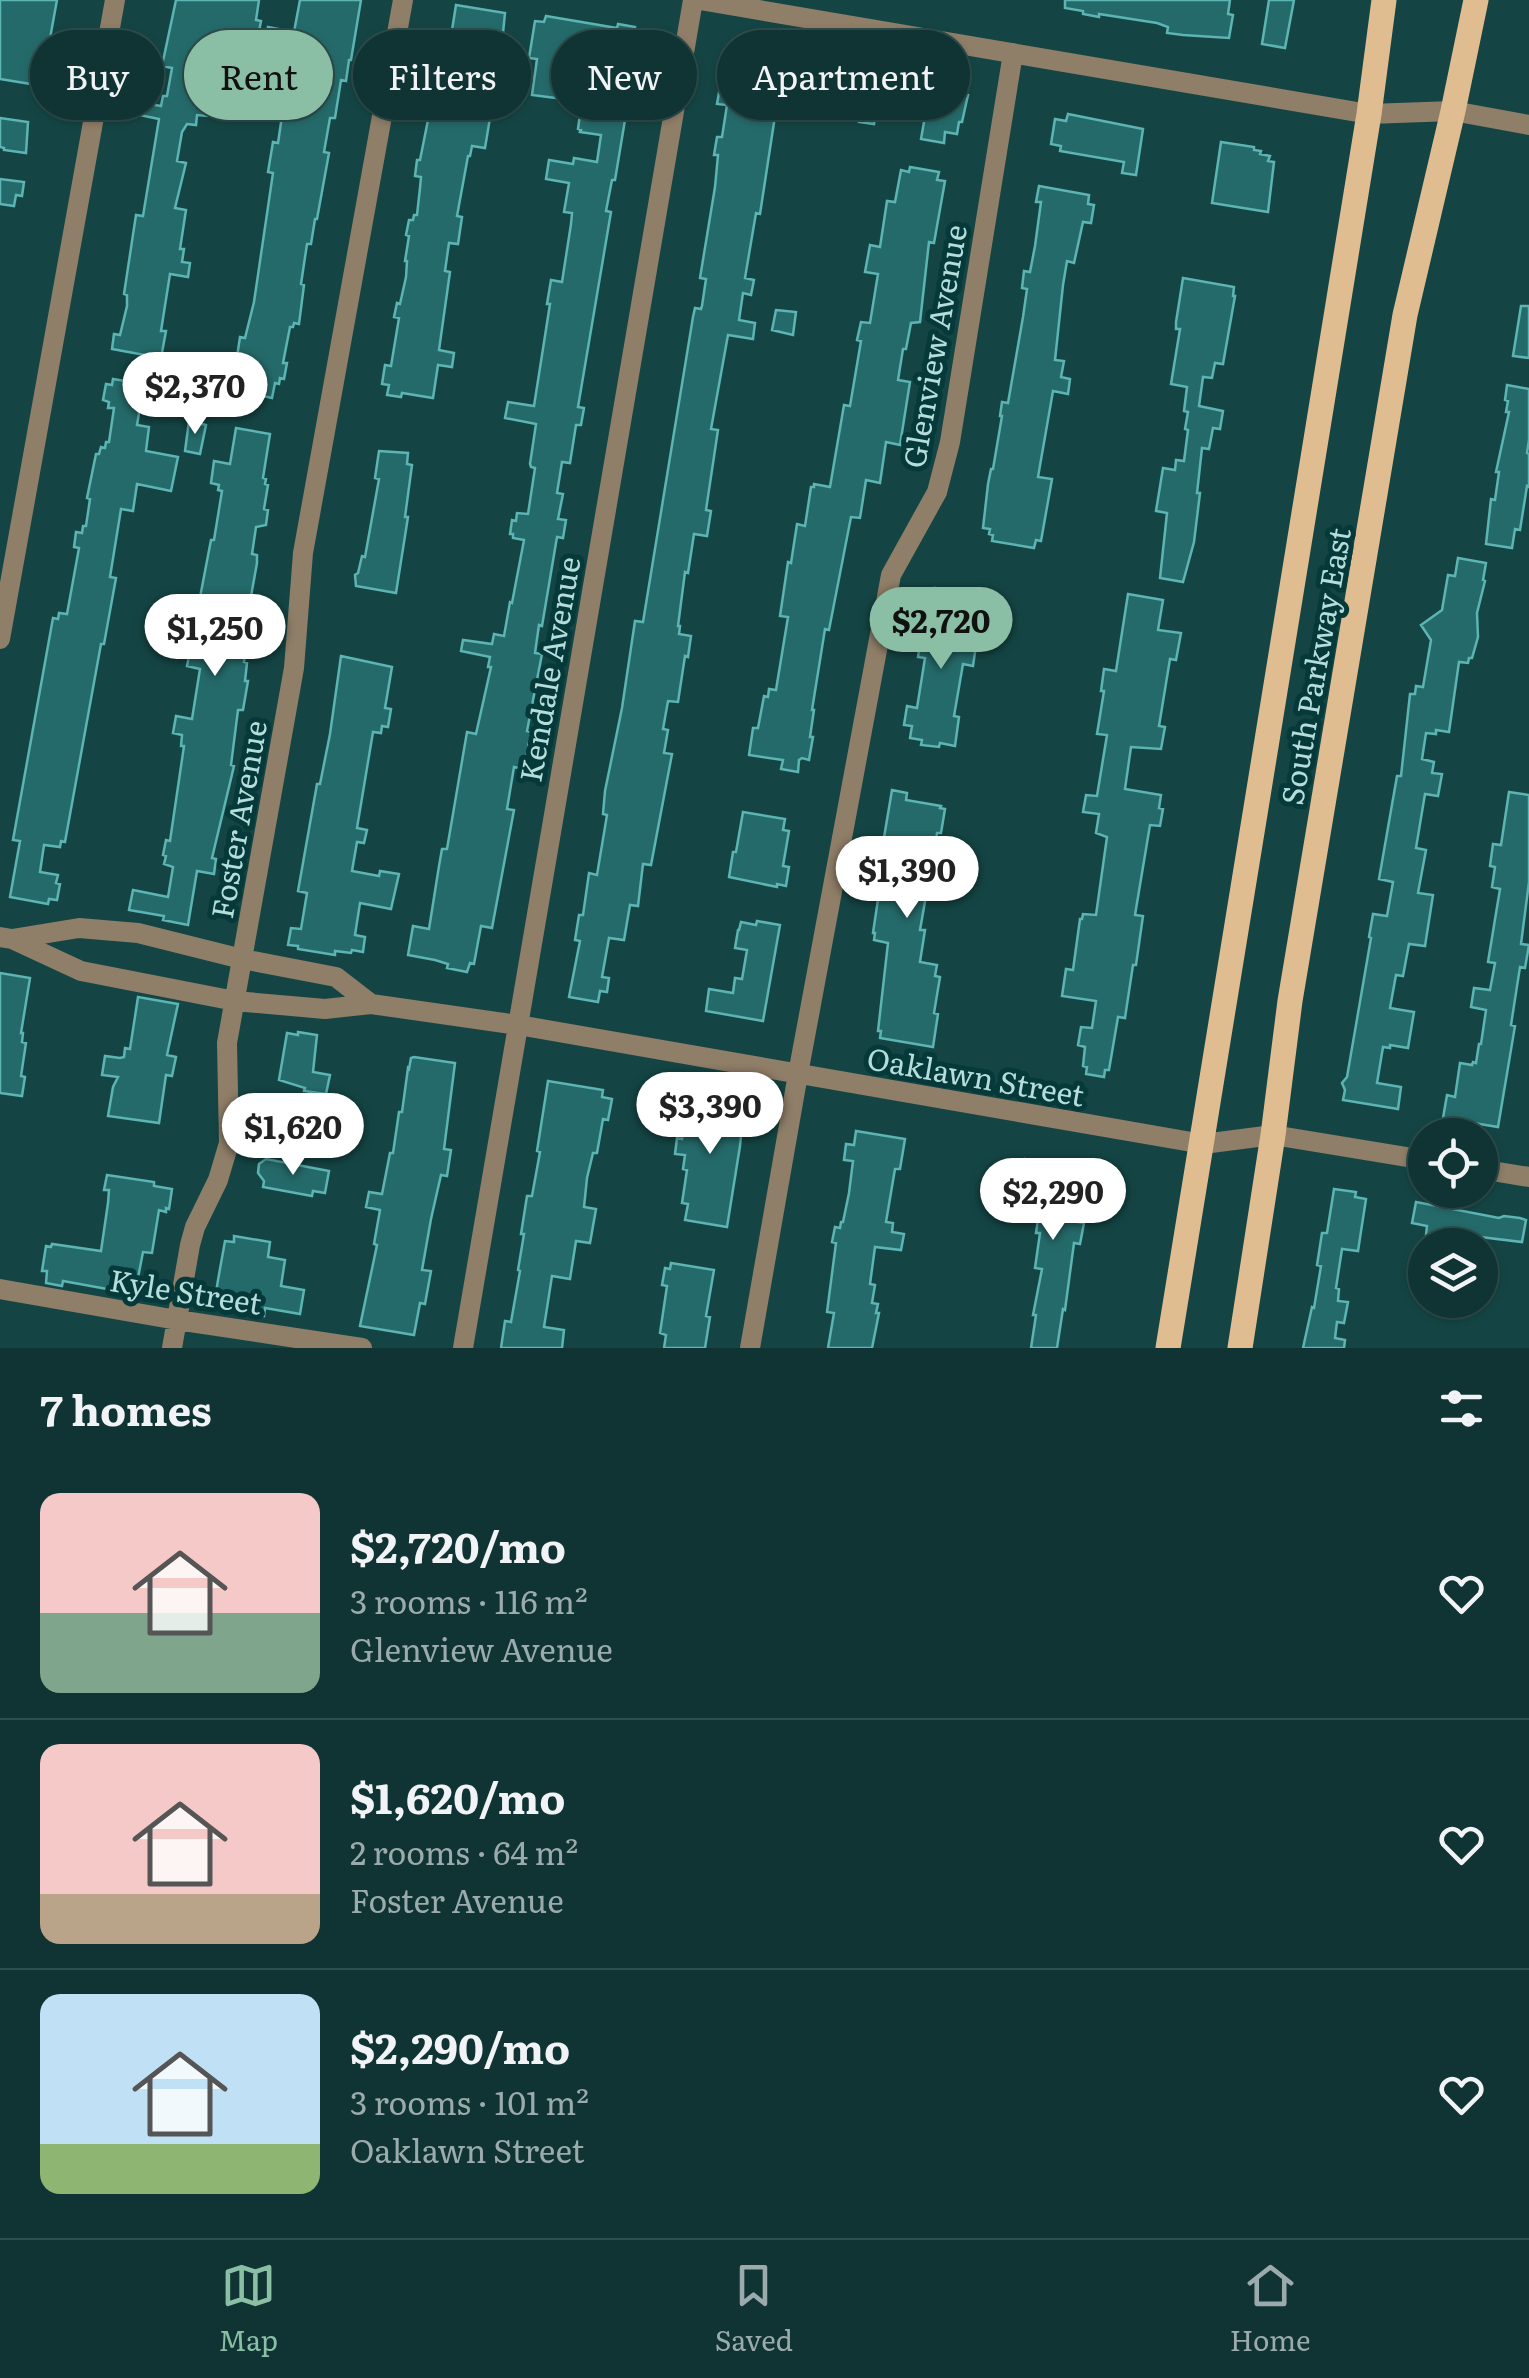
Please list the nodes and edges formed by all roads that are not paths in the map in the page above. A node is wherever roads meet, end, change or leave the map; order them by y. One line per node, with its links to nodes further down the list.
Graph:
1 (116, 0): 10 (street)
2 (403, 0): 12 (street, Foster Avenue)
3 (696, 0): 6 (street); 15 (street, Kendale Avenue)
4 (1384, 0): 8 (main road, South Parkway East)
5 (1476, 0): 7 (main road, South Parkway East)
6 (1013, 52): 8 (street); 16 (street, Glenview Avenue)
7 (1454, 112): 8 (street); 9 (street); 17 (main road, South Parkway East)
8 (1369, 114): 18 (main road, South Parkway East)
9 (1529, 125)
10 (0, 639)
11 (6, 938): 12 (street); 13 (street)
12 (242, 959): 13 (street, Foster Avenue); 14 (street)
13 (235, 1001): 14 (street); 23 (street, Foster Avenue)
14 (371, 1004): 15 (street, Oaklawn Street)
15 (518, 1025): 16 (street, Oaklawn Street); 26 (street, Kendale Avenue)
16 (798, 1074): 18 (street, Oaklawn Street); 27 (street, Glenview Avenue)
17 (1273, 1135): 18 (street, Oaklawn Street); 19 (street, Oaklawn Street); 29 (main road, South Parkway East)
18 (1203, 1144): 28 (main road, South Parkway East)
19 (1408, 1157)
20 (1498, 1172): 21 (street)
21 (1529, 1177)
22 (0, 1289): 23 (street, Kyle Street)
23 (178, 1320): 24 (street, Foster Avenue); 25 (street, Kyle Street)
24 (172, 1348)
25 (362, 1348)
26 (463, 1348)
27 (750, 1348)
28 (1168, 1348)
29 (1240, 1348)

